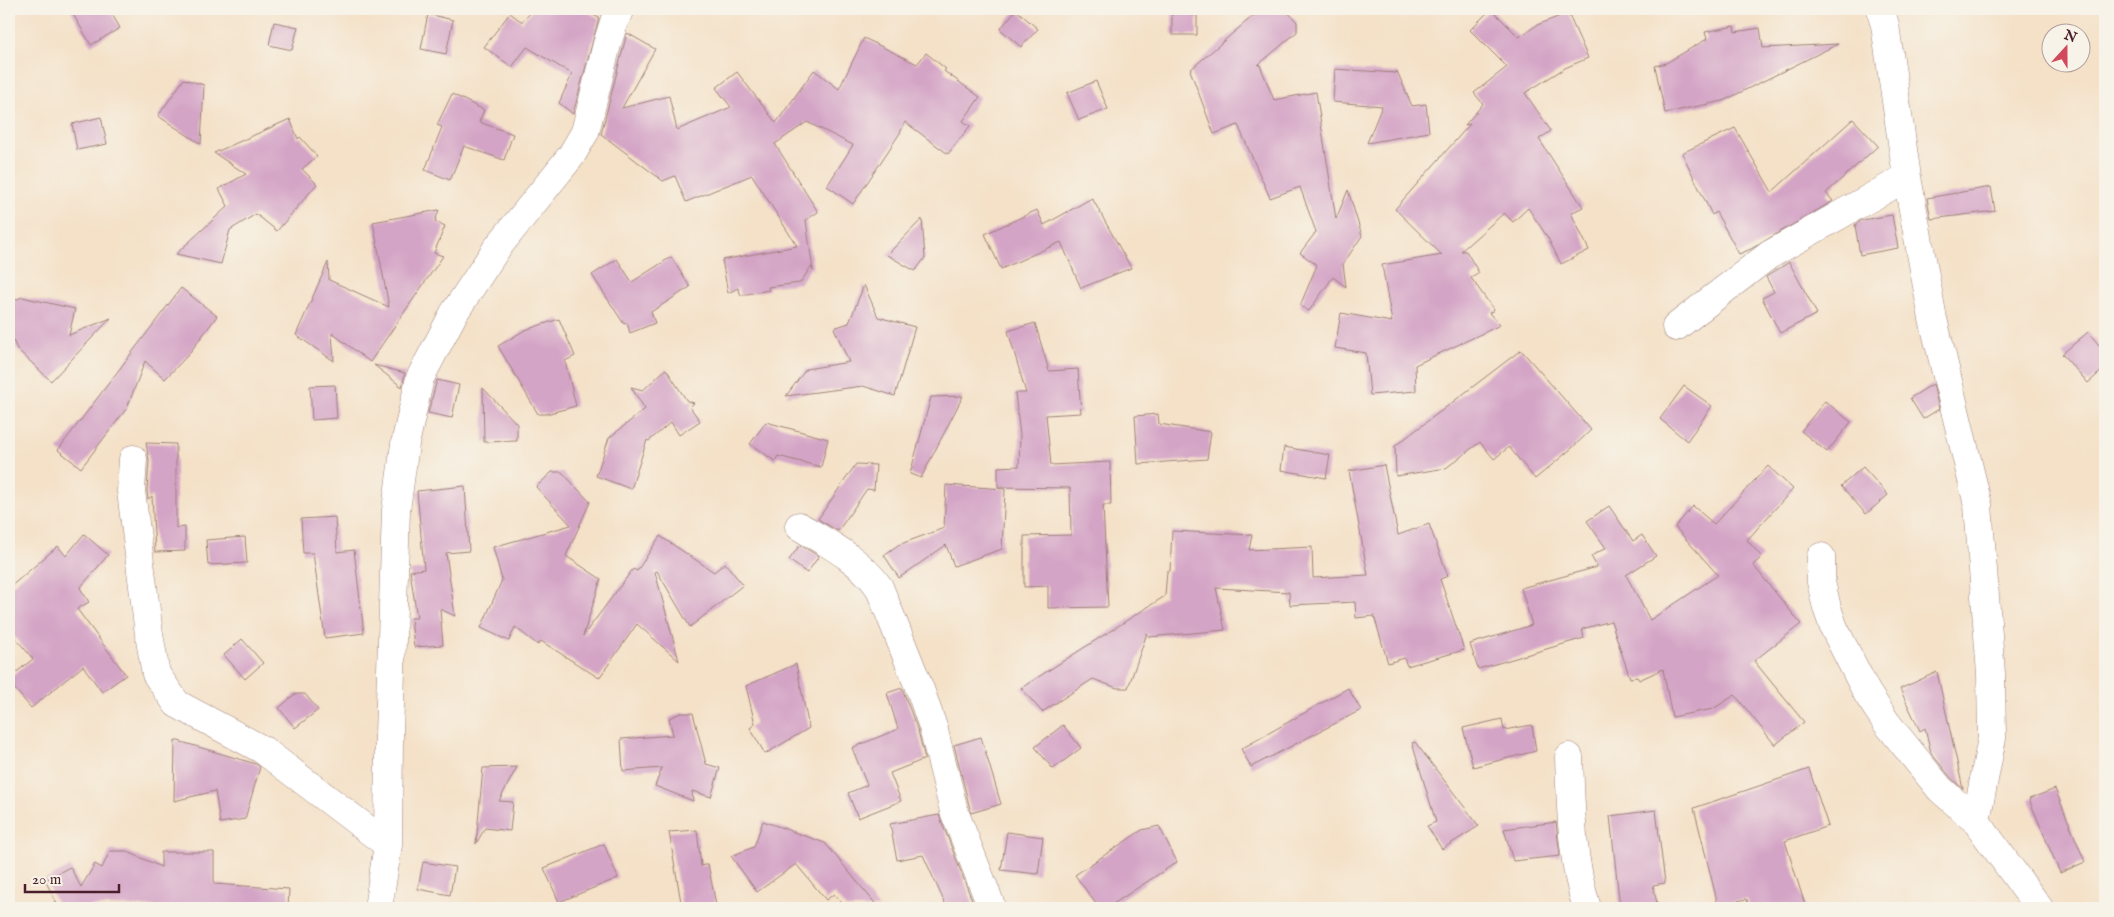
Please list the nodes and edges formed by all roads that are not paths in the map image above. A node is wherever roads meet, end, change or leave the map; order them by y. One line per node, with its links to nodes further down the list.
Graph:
1 (622, 9): 10 (street)
2 (1880, 9): 3 (street)
3 (1907, 177): 4 (street); 9 (street)
4 (1676, 327)
5 (133, 459): 10 (street)
6 (799, 526): 12 (street)
7 (1821, 558): 9 (street)
8 (1570, 757): 13 (street)
9 (1976, 821): 14 (street)
10 (388, 845): 11 (street)
11 (378, 908)
12 (992, 908)
13 (1587, 908)
14 (2039, 908)

